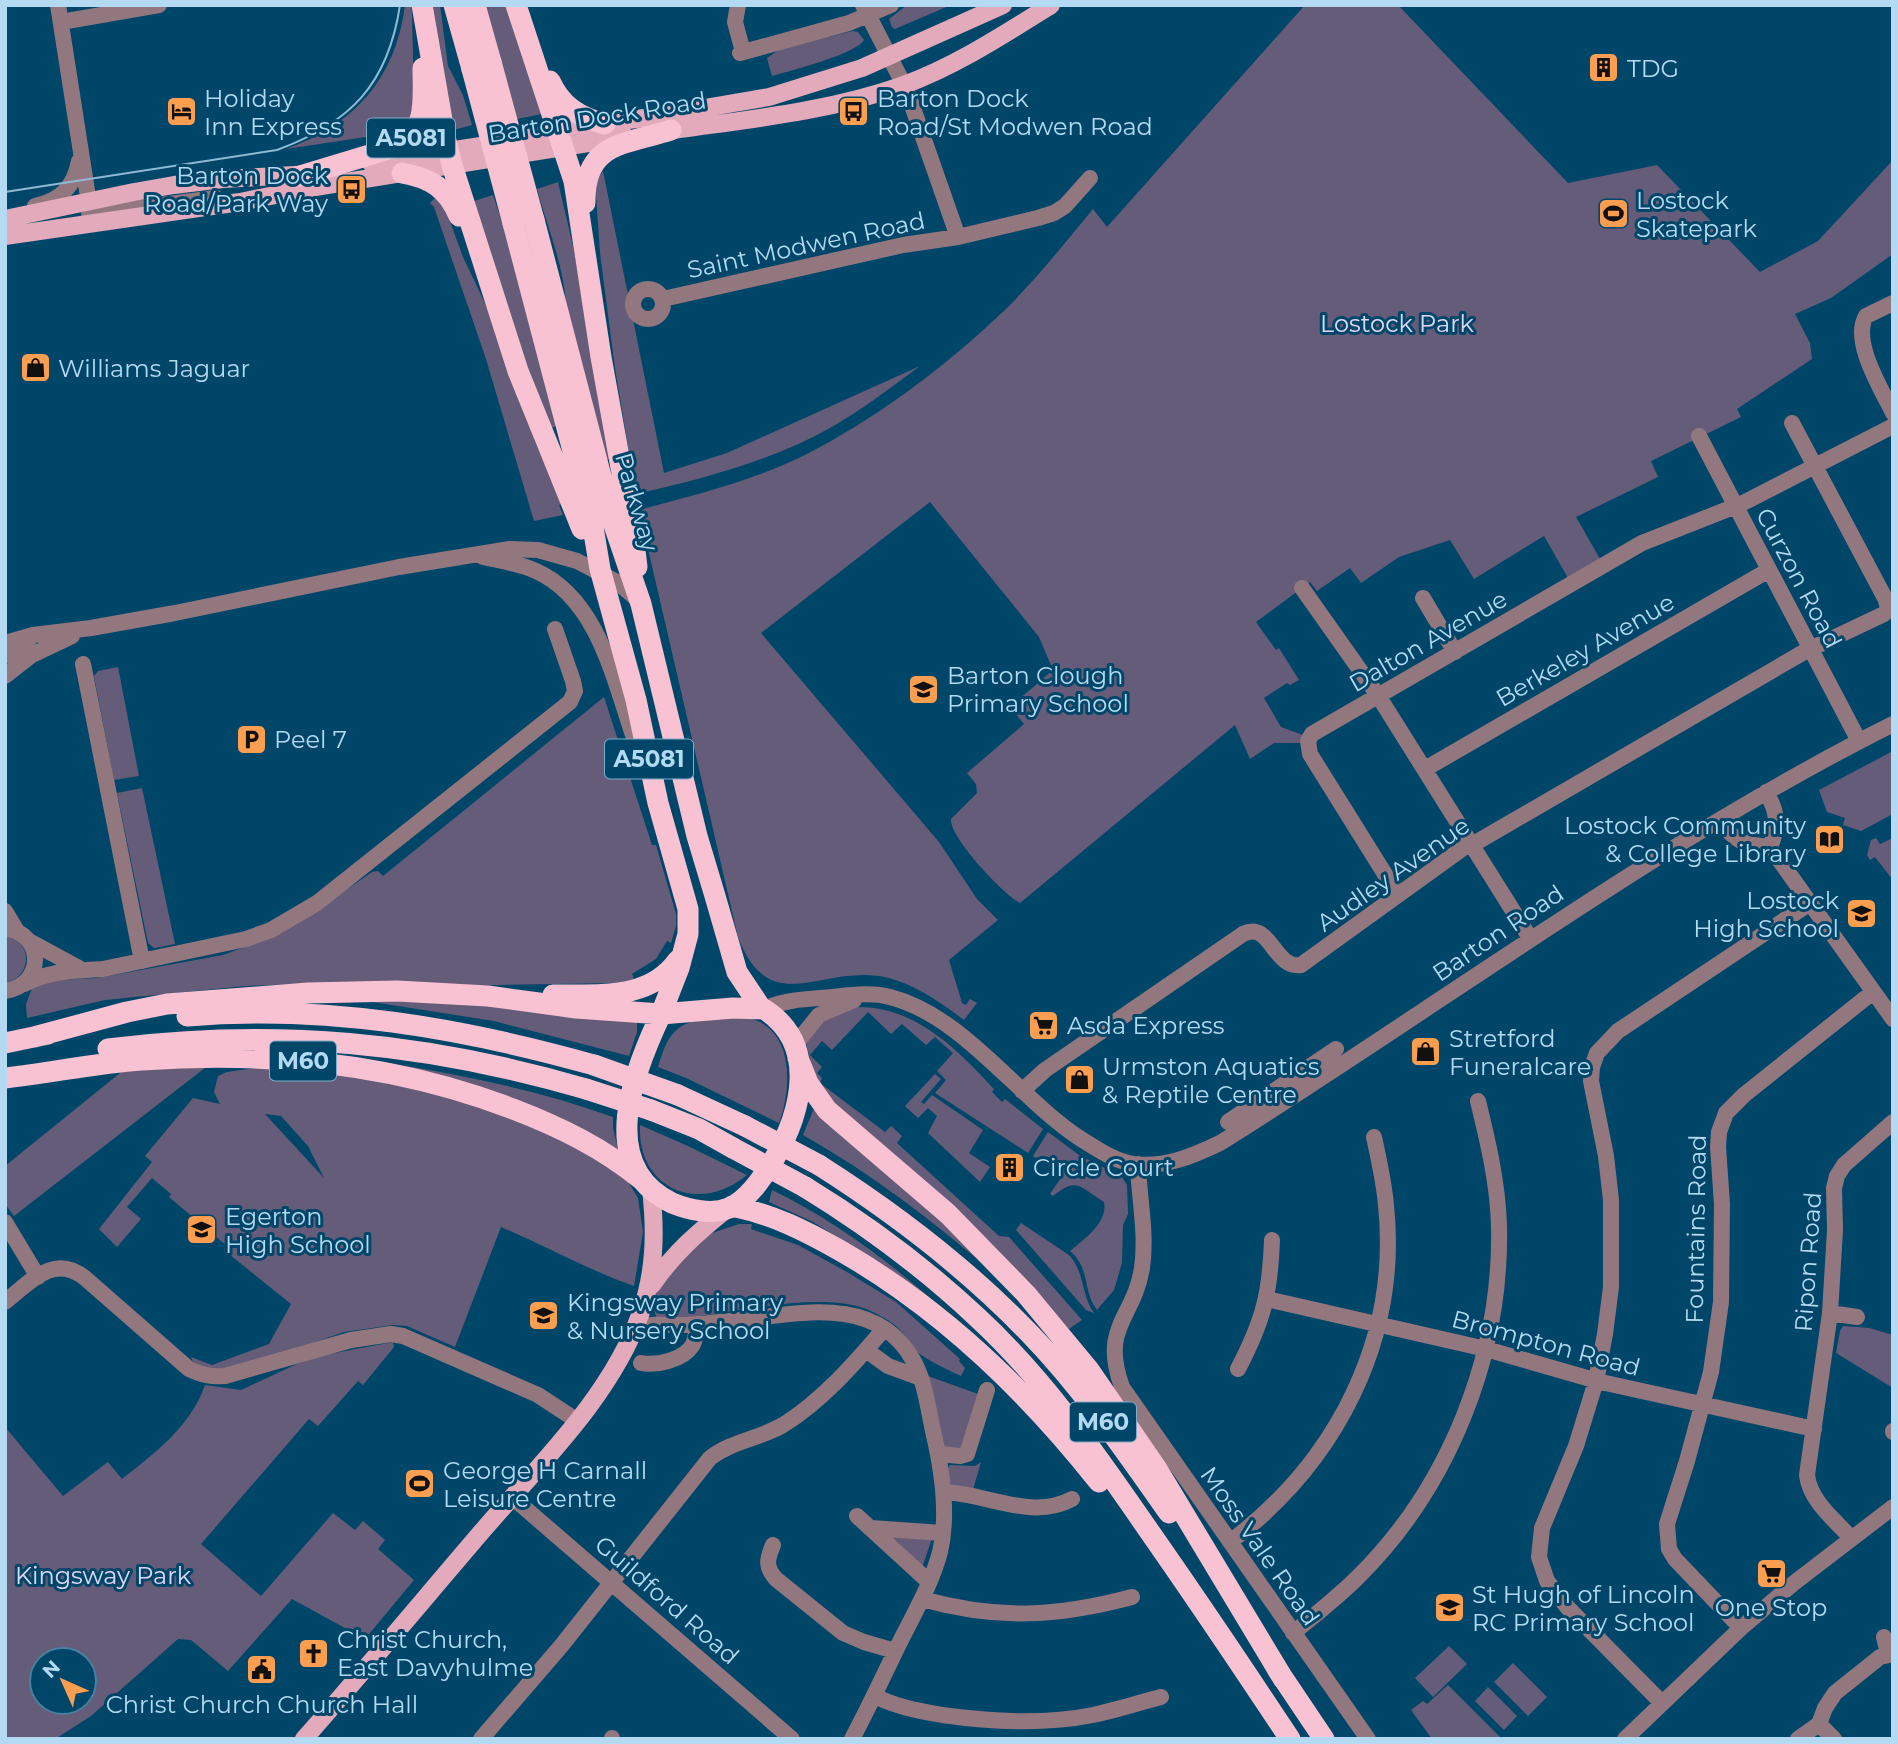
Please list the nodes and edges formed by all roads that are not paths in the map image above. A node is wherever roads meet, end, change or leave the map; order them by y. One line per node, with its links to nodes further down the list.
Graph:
1 (58, 5): 12 (street)
2 (159, 5): 12 (street)
3 (454, 5): 14 (highway, Parkway / A5081)
4 (475, 5): 14 (highway, Parkway / A5081)
5 (517, 5): 16 (highway, A5081); 18 (highway, A5081)
6 (738, 5): 10 (street)
7 (891, 5): 10 (street)
8 (1003, 5): 13 (main road, Barton Dock Road)
9 (1051, 5): 15 (main road, Barton Dock Road)
10 (866, 11): 13 (street, Saint Modwen Road)
11 (423, 14): 20 (highway, A5081); 22 (highway, A5081)
12 (61, 22): 19 (street)
13 (888, 57): 15 (street, Saint Modwen Road); 16 (main road, Barton Dock Road)
14 (481, 66): 40 (highway, Parkway / A5081, bridge)
15 (904, 85): 17 (main road, Barton Dock Road); 30 (street, Saint Modwen Road)
16 (605, 124): 18 (main road, Barton Dock Road)
17 (671, 130): 18 (main road, Barton Dock Road); 31 (highway, A5081)
18 (560, 139): 20 (main road, Barton Dock Road); 31 (highway, A5081)
19 (80, 151): 24 (street); 26 (street)
20 (450, 158): 21 (main road, Barton Dock Road); 22 (main road, Barton Dock Road); 34 (highway, A5081)
21 (402, 173): 25 (main road, Barton Dock Road); 34 (highway, A5081)
22 (300, 176): 24 (main road, Barton Dock Road)
23 (1090, 178): 30 (street, Saint Modwen Road)
24 (93, 196): 25 (street); 27 (main road, Barton Dock Road); 28 (street)
25 (240, 202): 28 (main road, Barton Dock Road)
26 (5, 212)
27 (5, 219)
28 (90, 224): 29 (main road, Barton Dock Road)
29 (5, 236)
30 (958, 237): 32 (street, Saint Modwen Road)
31 (587, 268): 40 (highway, A5081)
32 (663, 299)
33 (1893, 303): 35 (street)
34 (503, 325): 40 (highway, A5081)
35 (1893, 413)
36 (1792, 423): 39 (street)
37 (1893, 426): 39 (street, Dalton Avenue)
38 (1699, 436): 41 (street, Curzon Road)
39 (1815, 466): 41 (street, Dalton Avenue); 53 (street, Audley Avenue)
40 (596, 494): 42 (highway, A5081); 42 (highway, Parkway / A5081)
41 (1735, 505): 44 (street, Curzon Road); 54 (street, Dalton Avenue)
42 (604, 524): 45 (highway, A5081); 48 (highway, A5081)
43 (476, 556): 45 (street); 49 (street); 63 (street)
44 (1769, 570): 53 (street, Curzon Road); 61 (street, Berkeley Avenue)
45 (600, 571): 48 (street); 63 (highway, A5081)
46 (1302, 588): 58 (street)
47 (1423, 598): 54 (street)
48 (641, 604): 80 (highway, A5081)
49 (91, 628): 51 (street); 52 (street)
50 (555, 629): 73 (street)
51 (72, 636): 55 (street); 57 (street)
52 (5, 643)
53 (1810, 649): 60 (street, Curzon Road); 65 (street, Audley Avenue)
54 (1455, 652): 58 (street, Dalton Avenue)
55 (5, 656)
56 (83, 664): 73 (street)
57 (5, 676)
58 (1379, 697): 61 (street); 67 (street, Dalton Avenue)
59 (1893, 724): 60 (street, Barton Road)
60 (1858, 741): 62 (street, Barton Road)
61 (1424, 769): 65 (street)
62 (1766, 792): 64 (street, Barton Road); 66 (street)
63 (658, 803): 72 (highway, A5081)
64 (1720, 820): 66 (street); 71 (street, Barton Road)
65 (1471, 844): 67 (street, Audley Avenue); 71 (street)
66 (1770, 847): 68 (street)
67 (1398, 895): 90 (street, Audley Avenue)
68 (1810, 902): 77 (street); 116 (street)
69 (5, 911): 70 (street)
70 (17, 933): 74 (street); 75 (street)
71 (1530, 938): 88 (street, Barton Road)
72 (684, 949): 79 (highway, M60); 81 (highway, A5081)
73 (142, 961): 74 (street)
74 (79, 968): 75 (street)
75 (24, 984): 76 (street)
76 (5, 991)
77 (1873, 992): 82 (street); 118 (street, Fountains Road)
78 (870, 995): 80 (street, Barton Road); 86 (street); 90 (street, Barton Road)
79 (488, 996): 81 (highway, M60); 83 (highway, M60)
80 (763, 1008): 81 (highway); 86 (highway)
81 (661, 1014): 97 (highway)
82 (1893, 1020)
83 (34, 1037): 84 (highway, M60); 142 (highway, M60, bridge)
84 (5, 1043)
85 (1336, 1049): 88 (street)
86 (796, 1052): 98 (highway); 142 (highway, M60)
87 (5, 1069): 138 (highway, M60, bridge)
88 (1310, 1076): 92 (street, Barton Road)
89 (5, 1078): 97 (highway, M60)
90 (1022, 1091): 96 (street, Barton Road)
91 (1478, 1101): 111 (street)
92 (1248, 1117): 93 (street); 96 (street, Barton Road)
93 (1228, 1122)
94 (1893, 1122): 105 (street, Ripon Road)
95 (1374, 1137): 108 (street)
96 (1138, 1164): 130 (street, Moss Vale Road)
97 (647, 1184): 98 (highway); 102 (main road)
98 (730, 1208): 102 (main road); 138 (highway, M60)
99 (5, 1222): 101 (street)
100 (1272, 1240): 103 (street)
101 (38, 1277): 104 (street); 119 (street)
102 (647, 1292): 109 (main road)
103 (1267, 1299): 108 (street, Brompton Road); 114 (street)
104 (5, 1302)
105 (1830, 1313): 106 (street); 120 (street, Ripon Road)
106 (1857, 1317)
107 (696, 1324): 109 (street); 110 (street); 113 (street)
108 (1378, 1324): 111 (street, Brompton Road); 130 (street)
109 (635, 1328): 119 (main road)
110 (884, 1329): 112 (street); 115 (street)
111 (1486, 1349): 116 (street, Brompton Road); 137 (street)
112 (866, 1350): 115 (street); 133 (street)
113 (641, 1363)
114 (1238, 1369)
115 (922, 1378): 121 (street)
116 (1596, 1381): 118 (street, Brompton Road); 145 (street)
117 (986, 1390): 121 (street)
118 (1703, 1404): 120 (street, Brompton Road); 136 (street, Fountains Road)
119 (576, 1420): 123 (main road)
120 (1814, 1429): 129 (street, Ripon Road)
121 (939, 1454): 122 (street)
122 (943, 1492): 124 (street); 128 (street)
123 (512, 1497): 133 (street, Guildford Road); 147 (main road)
124 (1072, 1499)
125 (1893, 1507): 129 (street)
126 (857, 1516): 127 (street)
127 (871, 1528): 128 (street); 132 (street)
128 (942, 1534): 132 (street)
129 (1851, 1538): 136 (street)
130 (1230, 1542): 137 (street, Moss Vale Road)
131 (773, 1545): 140 (street)
132 (928, 1581): 135 (street)
133 (611, 1583): 148 (street); 149 (street, Guildford Road)
134 (1132, 1597): 135 (street)
135 (922, 1599): 140 (street)
136 (1741, 1628): 145 (street)
137 (1293, 1633): 153 (street, Moss Vale Road)
138 (1223, 1637): 151 (highway, M60)
139 (1884, 1637): 141 (street)
140 (895, 1651): 143 (street)
141 (1890, 1654): 146 (street)
142 (1284, 1680): 152 (highway, M60)
143 (875, 1696): 144 (street); 150 (street)
144 (1161, 1697)
145 (1662, 1703): 154 (street)
146 (1819, 1724): 155 (street); 156 (street)
147 (304, 1739)
148 (481, 1739)
149 (792, 1739)
150 (852, 1739)
151 (1290, 1739)
152 (1324, 1739)
153 (1368, 1739)
154 (1625, 1739)
155 (1798, 1739)
156 (1834, 1739)

